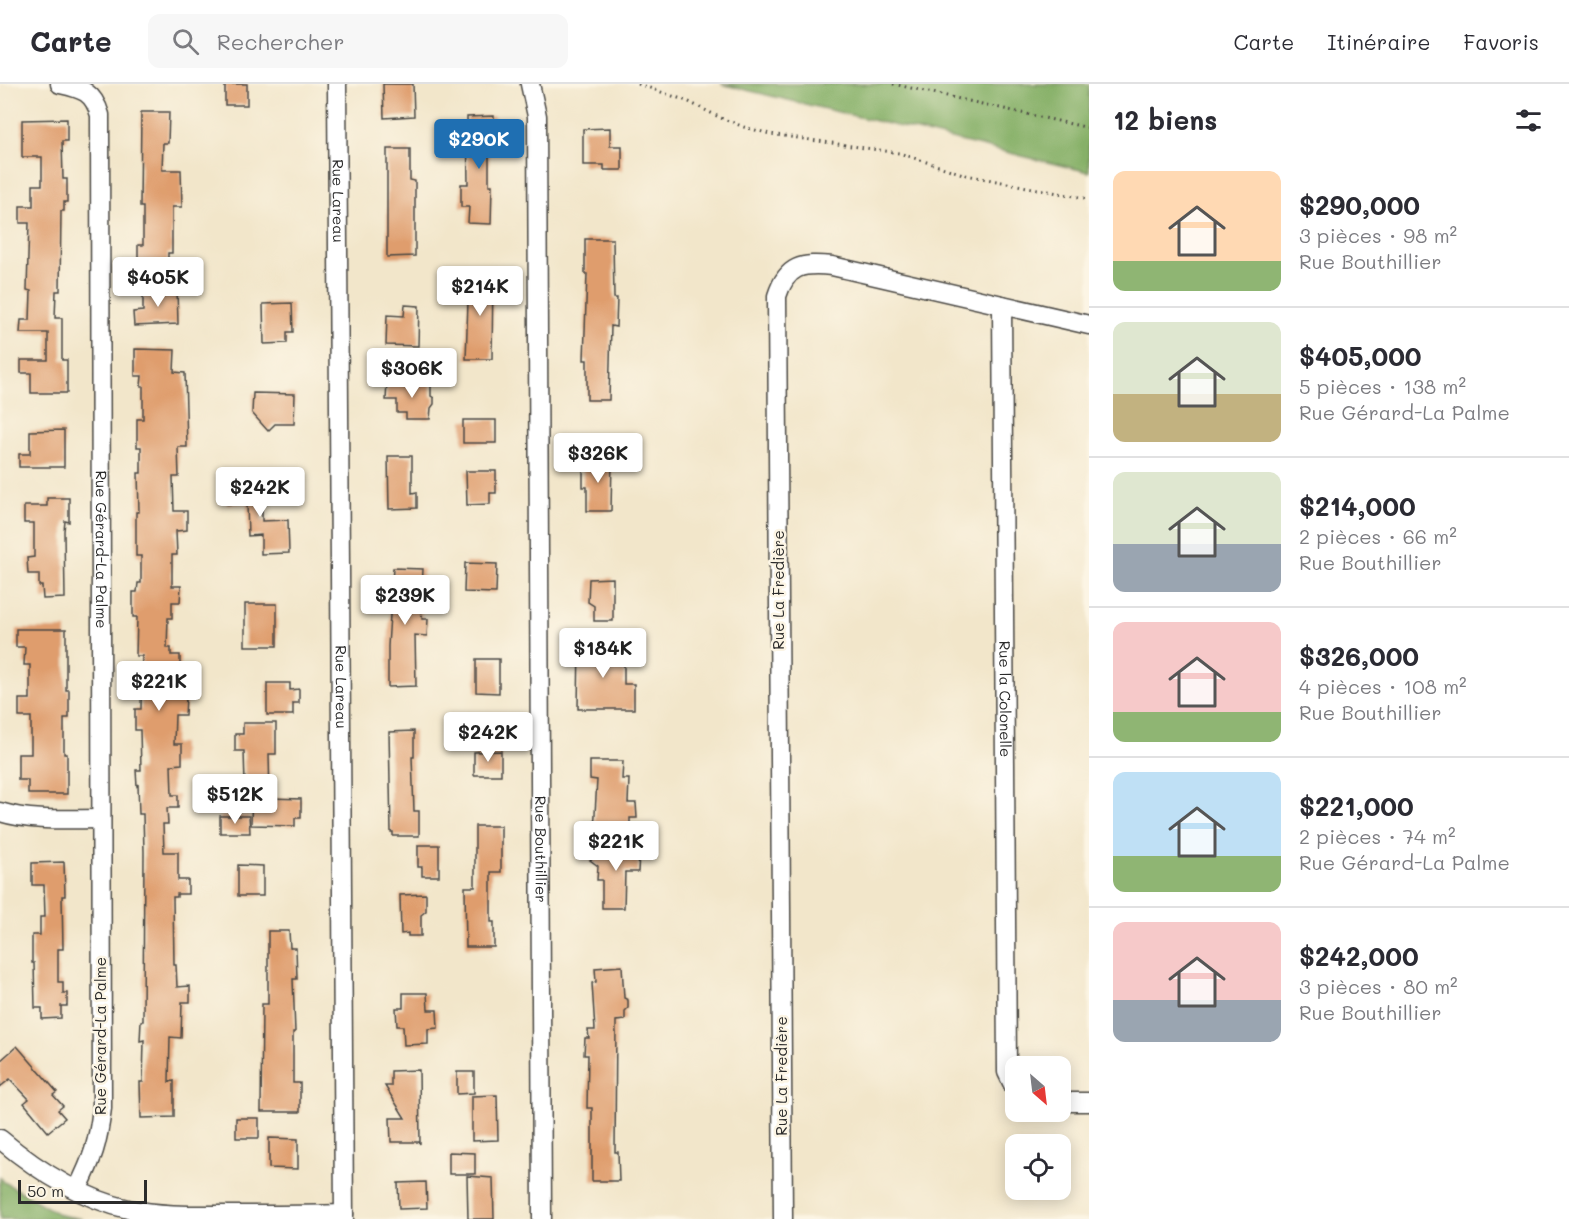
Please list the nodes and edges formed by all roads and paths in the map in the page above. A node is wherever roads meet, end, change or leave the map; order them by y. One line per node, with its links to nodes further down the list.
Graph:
1 (60, 84): 11 (street, Rue Gérard-La Palme)
2 (337, 84): 17 (street, Rue Lareau)
3 (530, 84): 18 (street, Rue Bouthillier)
4 (638, 84): 7 (path)
5 (893, 84): 6 (path)
6 (1089, 128)
7 (1089, 199)
8 (1002, 305): 9 (street, Rue La Fredière); 12 (street, Rue la Colonelle); 19 (street, Rue La Fredière)
9 (1089, 325)
10 (0, 812): 11 (street)
11 (101, 819): 16 (street, Rue Gérard-La Palme)
12 (1007, 1056)
13 (1071, 1102): 14 (street)
14 (1089, 1102)
15 (0, 1139): 16 (street)
16 (77, 1190): 17 (street)
17 (344, 1217)
18 (542, 1219)
19 (783, 1219)

